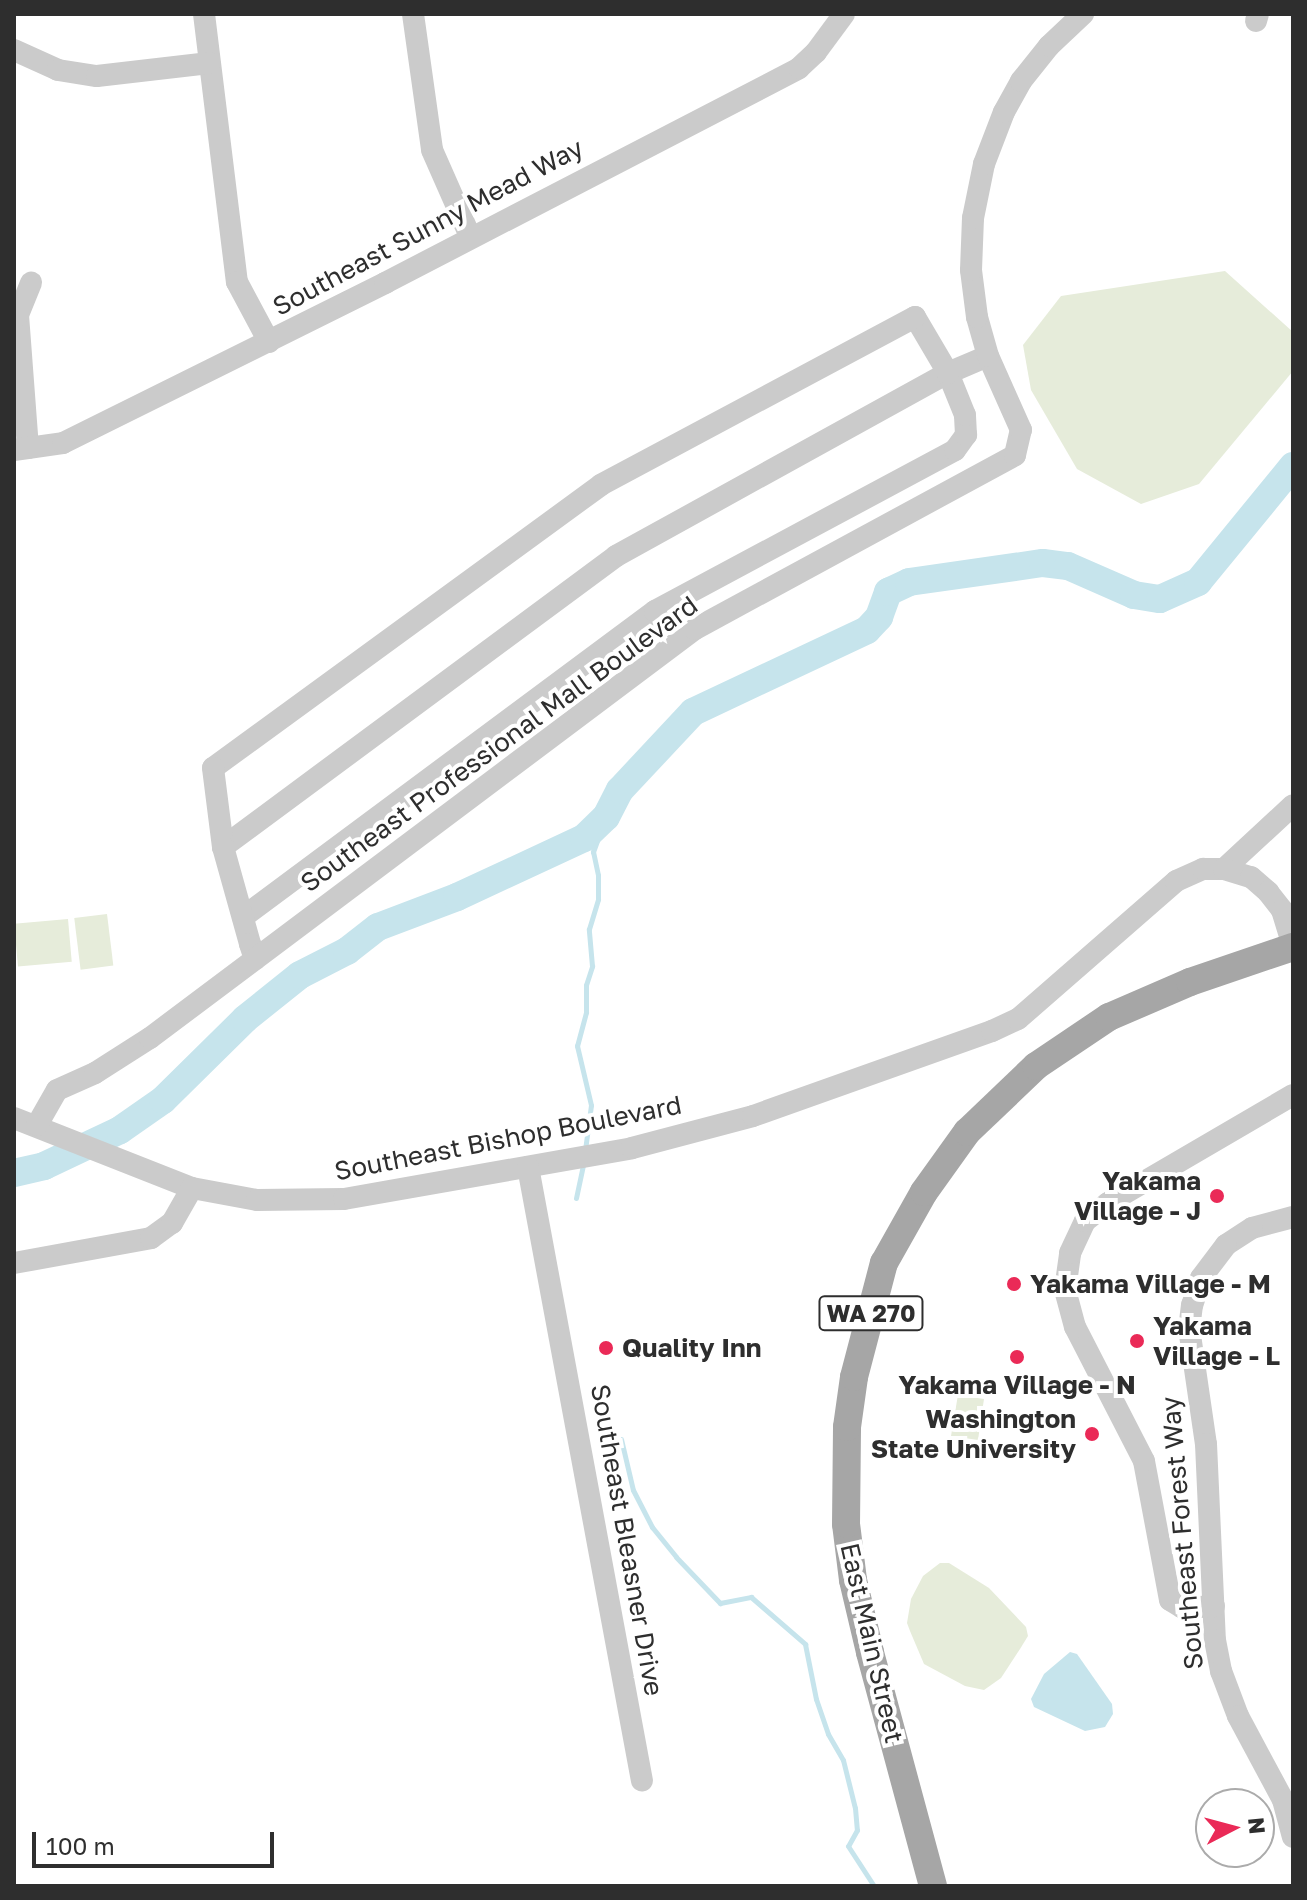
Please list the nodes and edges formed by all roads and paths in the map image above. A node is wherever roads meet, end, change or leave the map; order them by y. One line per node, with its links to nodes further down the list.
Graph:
1 (204, 14): 6 (street)
2 (413, 14): 7 (street)
3 (844, 14): 7 (street, Southeast Sunny Mead Way)
4 (1083, 14): 10 (street, Southeast Professional Mall Boulevard)
5 (14, 50): 6 (street)
6 (209, 63): 9 (street)
7 (470, 236): 9 (street, Southeast Sunny Mead Way)
8 (31, 283): 12 (street)
9 (269, 342): 12 (street, Southeast Sunny Mead Way)
10 (988, 356): 11 (street); 18 (street, Southeast Professional Mall Boulevard)
11 (948, 373): 14 (street); 14 (street); 16 (street)
12 (21, 449)
13 (1293, 805): 15 (street)
14 (223, 847): 16 (street)
15 (1224, 869): 17 (street); 22 (street, Southeast Bishop Boulevard)
16 (243, 917): 18 (street)
17 (1293, 947): 29 (main road, East Main Street / WA 270)
18 (255, 959): 21 (street, Southeast Professional Mall Boulevard)
19 (1293, 1095): 26 (street)
20 (14, 1118): 21 (street, Southeast Bishop Boulevard)
21 (46, 1128): 23 (street, Southeast Bishop Boulevard)
22 (528, 1167): 23 (street, Southeast Bishop Boulevard); 27 (street, Southeast Bleasner Drive)
23 (192, 1188): 25 (street)
24 (1293, 1217): 26 (street, Southeast Forest Way)
25 (14, 1263)
26 (1214, 1606): 28 (street, Southeast Forest Way)
27 (642, 1781)
28 (1293, 1837)
29 (933, 1886)

